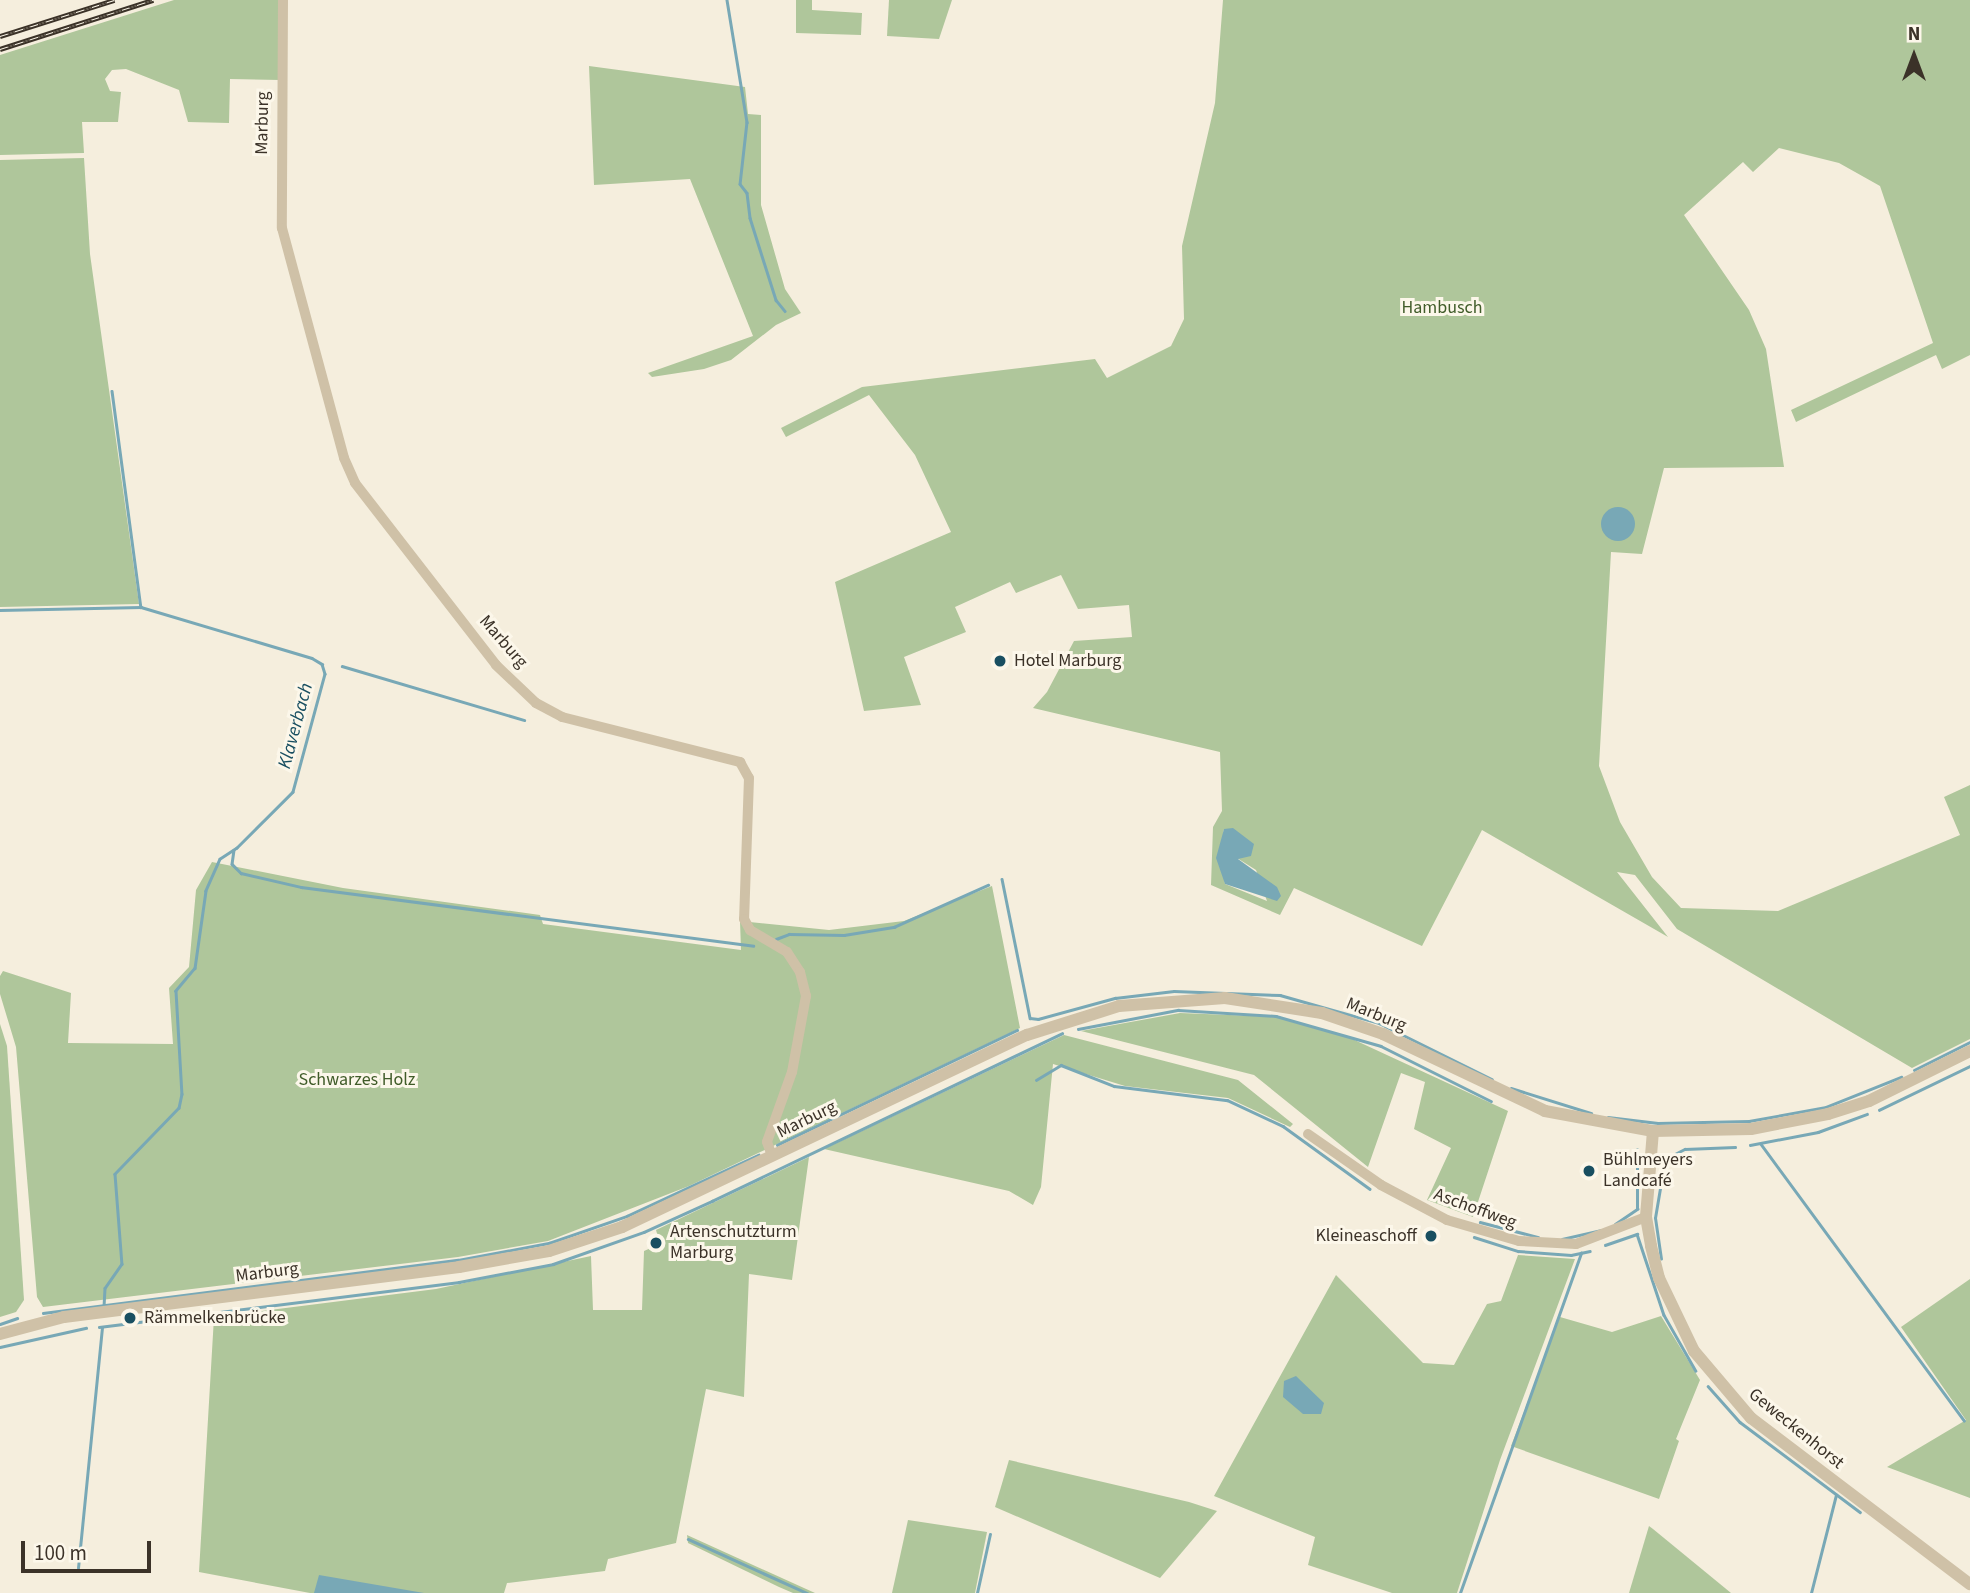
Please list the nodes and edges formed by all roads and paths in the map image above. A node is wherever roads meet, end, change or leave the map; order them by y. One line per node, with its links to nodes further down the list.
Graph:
1 (283, 0): 5 (street, Marburg)
2 (1970, 1051): 3 (street, Marburg)
3 (1653, 1131): 5 (street, Marburg); 6 (street, Geweckenhorst)
4 (1308, 1134): 6 (street, Aschoffweg)
5 (772, 1156): 7 (street, Marburg)
6 (1646, 1217): 8 (street, Geweckenhorst)
7 (0, 1334)
8 (1970, 1584)

